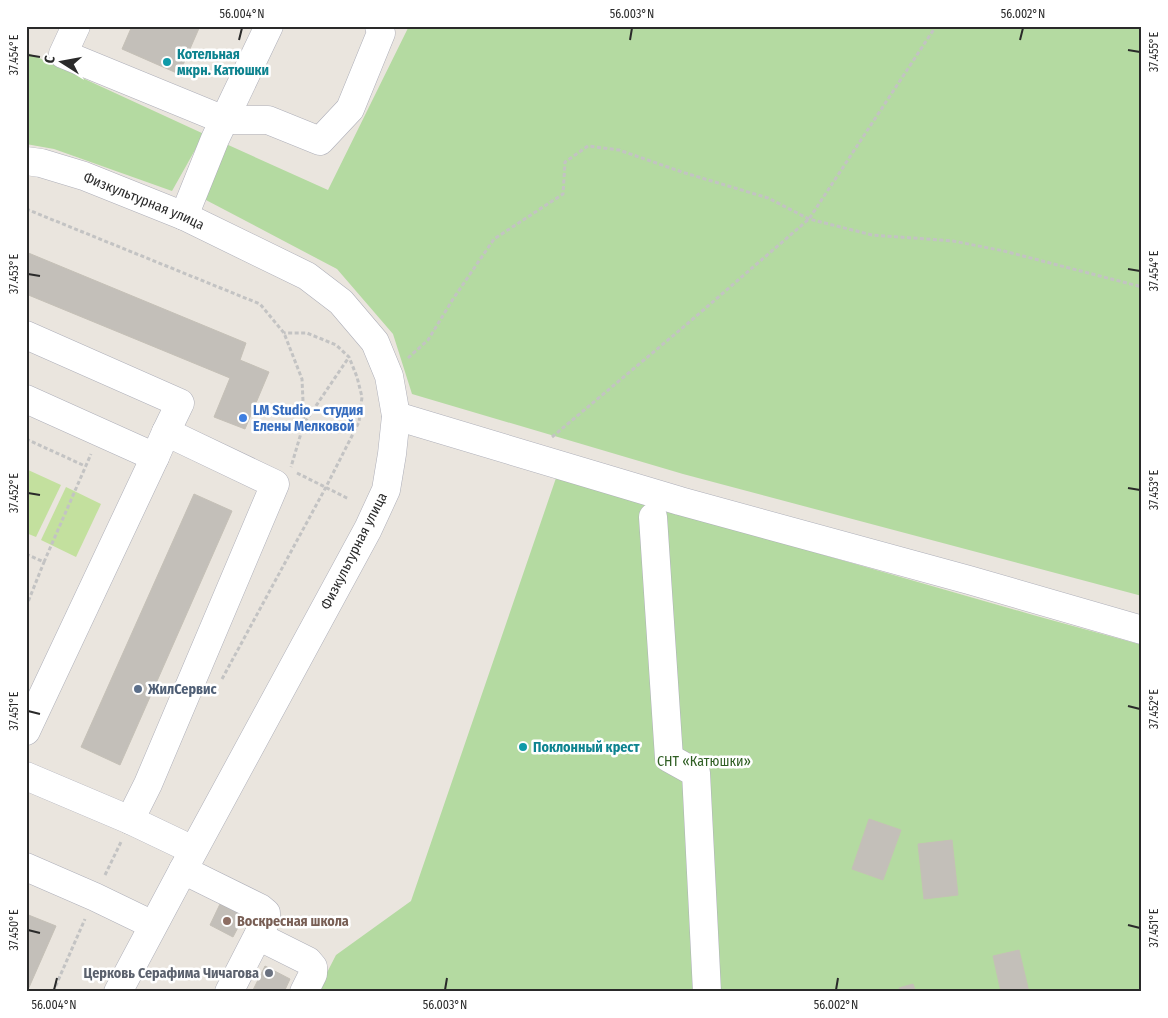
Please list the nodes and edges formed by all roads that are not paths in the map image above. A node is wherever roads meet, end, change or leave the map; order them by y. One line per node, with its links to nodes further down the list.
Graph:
1 (76, 26): 4 (street)
2 (269, 26): 4 (street)
3 (379, 26): 4 (street)
4 (224, 120): 6 (street)
5 (26, 161): 6 (street, Физкультурная улица)
6 (184, 216): 9 (street, Физкультурная улица)
7 (26, 335): 10 (street)
8 (26, 400): 11 (street)
9 (396, 416): 13 (street); 17 (street, Физкультурная улица)
10 (166, 432): 11 (street); 16 (street)
11 (155, 457): 14 (street)
12 (654, 517): 24 (street)
13 (1142, 630)
14 (26, 731)
15 (26, 776): 16 (street)
16 (130, 820): 17 (street)
17 (188, 860): 19 (street, Физкультурная улица); 20 (street)
18 (26, 867): 19 (street)
19 (154, 925): 21 (street, Физкультурная улица)
20 (258, 936): 22 (street); 23 (street)
21 (118, 992)
22 (229, 992)
23 (304, 992)
24 (707, 992)

